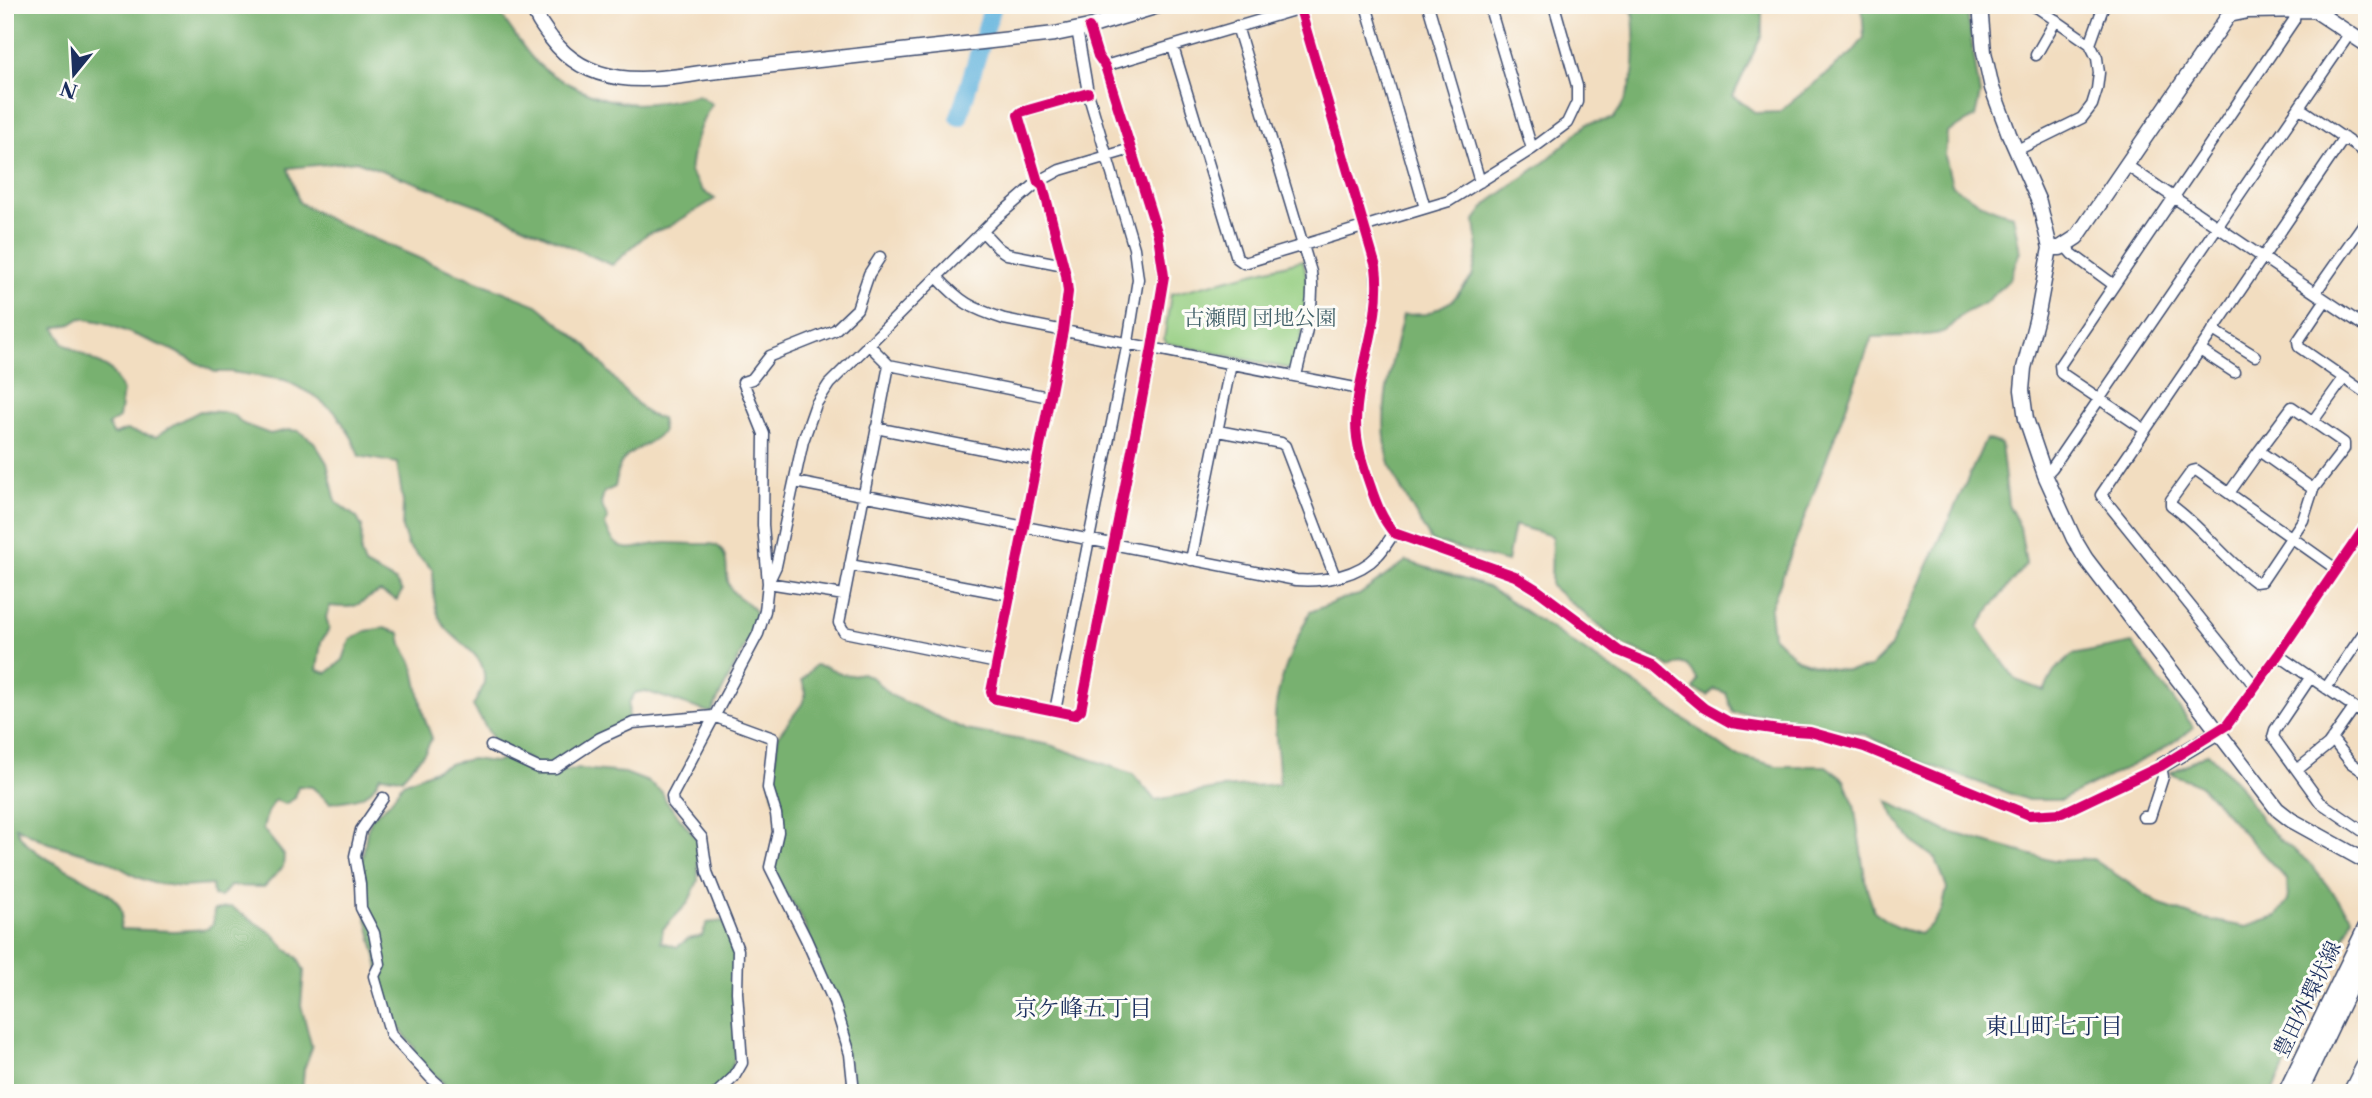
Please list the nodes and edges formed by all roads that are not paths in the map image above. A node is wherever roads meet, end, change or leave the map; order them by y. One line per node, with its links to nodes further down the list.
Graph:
1 (8, 5): 14 (street)
2 (532, 5): 18 (street)
3 (1161, 5): 18 (street)
4 (1366, 5): 37 (street)
5 (1428, 5): 35 (street)
6 (1489, 5): 29 (street)
7 (1554, 5): 29 (street)
8 (1980, 5): 30 (street)
9 (2031, 5): 16 (street)
10 (2104, 5): 20 (street)
11 (2340, 5): 15 (street)
12 (1304, 6): 17 (street); 39 (street)
13 (2295, 9): 15 (street); 33 (street); 36 (street)
14 (5, 10)
15 (2321, 13): 19 (street)
16 (2056, 20): 20 (street); 23 (street)
17 (1237, 26): 22 (street); 42 (street)
18 (1083, 28): 24 (street); 25 (street)
19 (2350, 33): 21 (street); 26 (street)
20 (2090, 44): 30 (street)
21 (2367, 45)
22 (1173, 47): 24 (street); 42 (street)
23 (2036, 55)
24 (1105, 66): 28 (street)
25 (1088, 93): 32 (street); 34 (street)
26 (2300, 108): 27 (street); 40 (street)
27 (2344, 138): 31 (street); 45 (street)
28 (1131, 149): 32 (street); 56 (street)
29 (1532, 149): 35 (street)
30 (2017, 150): 43 (street)
31 (2367, 154)
32 (1106, 155): 34 (street); 54 (street)
33 (2126, 164): 36 (street); 43 (street)
34 (1038, 182): 41 (street); 46 (street)
35 (1480, 182): 37 (street)
36 (2174, 197): 40 (street); 48 (street)
37 (1425, 208): 39 (street)
38 (2367, 219): 49 (street)
39 (1365, 226): 42 (street); 64 (street)
40 (2219, 227): 45 (street); 67 (street)
41 (983, 232): 46 (street); 47 (street)
42 (1304, 246): 62 (street)
43 (2058, 247): 48 (street); 74 (street)
44 (880, 257): 89 (street)
45 (2262, 257): 49 (street); 52 (street)
46 (1064, 265): 53 (street)
47 (937, 276): 53 (street); 55 (street)
48 (2114, 285): 67 (street)
49 (2315, 293): 50 (street)
50 (2325, 300): 51 (street); 63 (street)
51 (2365, 322)
52 (2213, 330): 57 (street); 58 (street)
53 (1063, 331): 54 (street); 66 (street)
54 (1128, 342): 56 (street); 83 (street)
55 (868, 344): 60 (street); 75 (street)
56 (1153, 348): 59 (street); 84 (street)
57 (2200, 350): 61 (street); 70 (street)
58 (2255, 355)
59 (1231, 363): 62 (street); 71 (street)
60 (889, 365): 66 (street); 69 (street)
61 (2234, 372)
62 (1296, 376): 64 (street)
63 (2344, 379): 65 (street); 68 (street)
64 (1360, 388): 81 (street)
65 (2367, 394)
66 (1049, 397): 73 (street)
67 (2100, 399): 70 (street); 74 (street)
68 (2313, 421): 72 (street); 76 (street)
69 (876, 428): 73 (street); 78 (street)
70 (2144, 429): 96 (street)
71 (1218, 431): 85 (street); 88 (street)
72 (2259, 451): 76 (street); 77 (street)
73 (1038, 460): 80 (street)
74 (2045, 474): 102 (street)
75 (795, 482): 78 (street); 89 (street)
76 (2312, 489): 82 (street)
77 (2229, 493): 82 (street); 82 (street)
78 (863, 495): 80 (street); 86 (street)
79 (2367, 524): 87 (street)
80 (1025, 527): 83 (street); 91 (street)
81 (1395, 533): 88 (street); 105 (street)
82 (2292, 537): 87 (street)
83 (1088, 540): 84 (street); 99 (street)
84 (1113, 545): 85 (street); 99 (street)
85 (1191, 560): 88 (street)
86 (850, 565): 90 (street); 91 (street)
87 (2336, 569): 93 (street)
88 (1335, 576)
89 (768, 583): 90 (street); 100 (street)
90 (844, 595): 94 (street)
91 (1011, 595): 94 (street)
92 (2367, 628): 97 (street)
93 (2278, 655): 95 (street); 96 (street)
94 (997, 663): 99 (street)
95 (2311, 678): 97 (street); 106 (street)
96 (2254, 685): 102 (street)
97 (2326, 688): 98 (street)
98 (2354, 708): 101 (street); 103 (street)
99 (1055, 711)
100 (713, 716): 104 (street); 116 (street); 117 (street)
101 (2367, 716)
102 (2218, 732): 105 (street); 111 (street)
103 (2332, 739): 106 (street); 107 (street)
104 (491, 746)
105 (2161, 766): 109 (street)
106 (2297, 770): 110 (street)
107 (2367, 774)
108 (383, 798): 115 (street)
109 (2143, 817)
110 (2367, 834)
111 (2367, 862)
112 (2367, 924): 118 (street, 豊田外環状線)
113 (2367, 952): 119 (street, 豊田外環状線)
114 (2367, 1059): 120 (street)
115 (449, 1093)
116 (717, 1093)
117 (854, 1093)
118 (2285, 1093)
119 (2300, 1093)
120 (2350, 1093)

